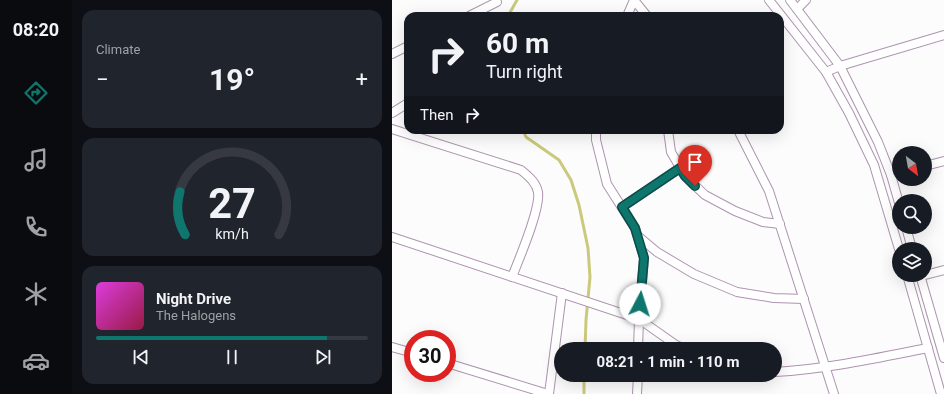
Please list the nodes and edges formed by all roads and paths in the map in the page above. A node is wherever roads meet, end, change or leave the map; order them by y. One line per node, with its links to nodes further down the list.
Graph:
1 (634, 0): 8 (street); 9 (street)
2 (769, 0): 10 (street)
3 (790, 0): 6 (street)
4 (806, 0): 6 (street)
5 (497, 2): 7 (street)
6 (797, 9): 15 (street)
7 (477, 12)
8 (629, 12)
9 (644, 12)
10 (778, 12)
11 (784, 19): 16 (street)
12 (944, 35): 15 (street)
13 (404, 48): 14 (street)
14 (392, 54)
15 (840, 66): 16 (street); 28 (street)
16 (826, 72): 33 (street)
17 (404, 106): 18 (street)
18 (392, 113)
19 (392, 129): 20 (street)
20 (404, 133)
21 (408, 134): 36 (street)
22 (596, 134): 29 (street)
23 (668, 134): 27 (street)
24 (740, 134): 30 (street)
25 (944, 161): 26 (street)
26 (932, 164)
27 (680, 168): 29 (street); 30 (street)
28 (892, 168)
29 (622, 207): 31 (street)
30 (780, 224): 40 (street)
31 (637, 235): 40 (street); 41 (street)
32 (392, 237): 36 (street)
33 (897, 242)
34 (944, 270): 35 (street)
35 (932, 273)
36 (512, 277): 39 (street)
37 (909, 282): 45 (street)
38 (924, 282): 47 (street)
39 (562, 293): 41 (street); 52 (street)
40 (804, 299): 49 (street)
41 (639, 319): 42 (street); 43 (street)
42 (638, 342)
43 (672, 342)
44 (392, 347): 46 (street)
45 (928, 348): 49 (street); 55 (street)
46 (404, 350)
47 (944, 358)
48 (456, 366): 52 (street)
49 (826, 367): 50 (street); 54 (street)
50 (782, 372)
51 (638, 382): 53 (street)
52 (549, 394)
53 (637, 394)
54 (834, 394)
55 (941, 394)

